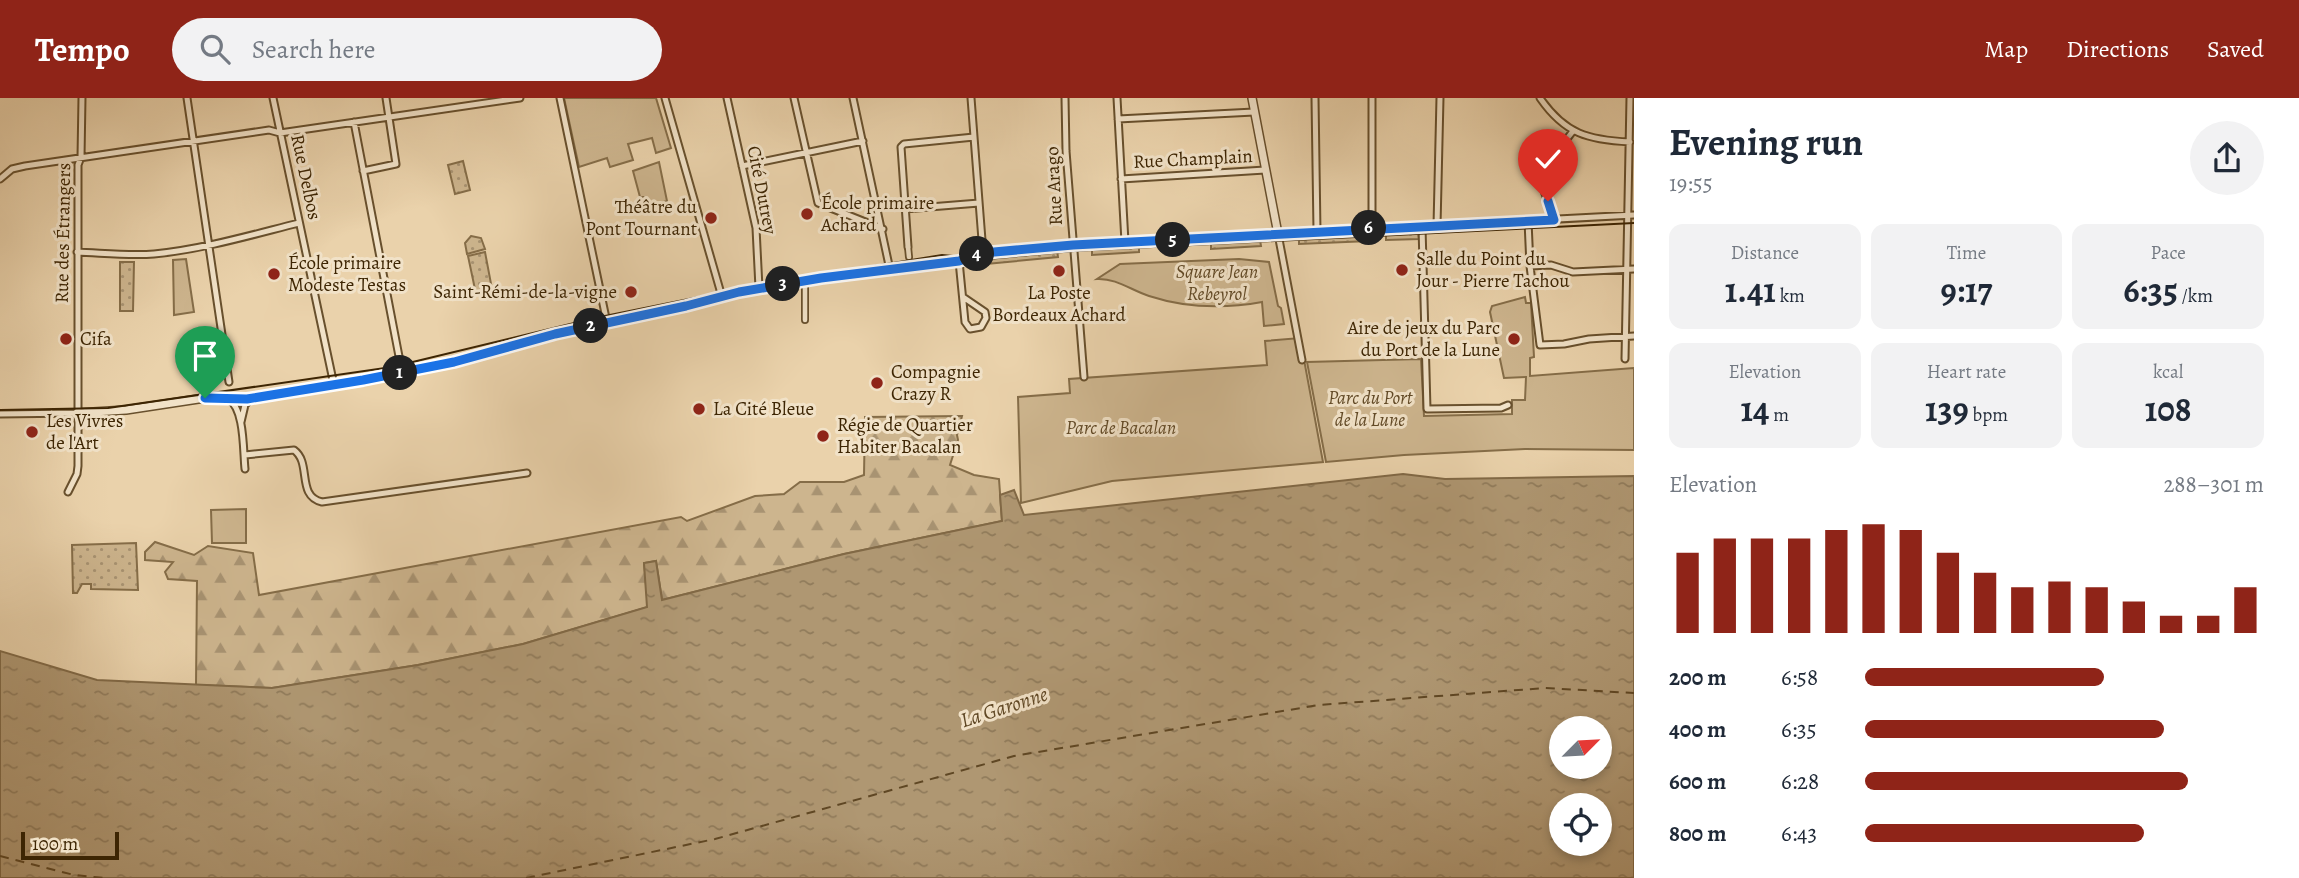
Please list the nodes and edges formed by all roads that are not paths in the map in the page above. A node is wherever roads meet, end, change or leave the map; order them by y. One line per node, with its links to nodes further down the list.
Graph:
1 (82, 98): 31 (street, Rue des Étrangers)
2 (187, 98): 27 (street)
3 (273, 98): 25 (street, Rue Delbos)
4 (386, 98): 21 (street)
5 (520, 98): 21 (street)
6 (560, 98): 65 (street)
7 (665, 98): 63 (street)
8 (727, 98): 32 (street, Cité Dutrey)
9 (794, 98): 30 (street)
10 (853, 98): 28 (street)
11 (971, 98): 26 (street)
12 (1065, 98): 50 (street, Rue Arago)
13 (1117, 98): 22 (street)
14 (1252, 98): 20 (street)
15 (1315, 98): 47 (street)
16 (1372, 98): 45 (street)
17 (1440, 98): 44 (street)
18 (1540, 98): 24 (street)
19 (1630, 98): 29 (street)
20 (1254, 112): 22 (street); 33 (street)
21 (390, 117): 23 (street); 34 (street)
22 (1118, 119): 36 (street)
23 (354, 122): 25 (street); 34 (street)
24 (1573, 131): 29 (street); 40 (street)
25 (280, 133): 27 (street); 42 (street, Rue Delbos)
26 (974, 137): 37 (street); 38 (street)
27 (194, 141): 31 (street); 51 (street)
28 (863, 141): 30 (street); 46 (street)
29 (1630, 142): 39 (street)
30 (807, 153): 32 (street); 46 (street)
31 (80, 158): 35 (street); 53 (street, Rue des Étrangers)
32 (742, 166): 61 (street, Cité Dutrey)
33 (1265, 170): 36 (street, Rue Champlain); 48 (street)
34 (363, 171): 70 (street)
35 (0, 179)
36 (1122, 179): 49 (street)
37 (979, 203): 38 (street); 54 (street)
38 (905, 209): 52 (street)
39 (1631, 216): 40 (street); 58 (street)
40 (1554, 220): 41 (street)
41 (1528, 221): 44 (street); 57 (street)
42 (299, 223): 51 (street); 73 (street, Rue Delbos)
43 (1422, 226): 44 (street); 45 (street); 76 (street)
44 (1437, 226)
45 (1372, 228): 47 (street)
46 (883, 229): 59 (street)
47 (1317, 231): 48 (street)
48 (1278, 234): 49 (street); 69 (street)
49 (1125, 242): 50 (street)
50 (1073, 245): 54 (street); 71 (street, Rue Arago)
51 (209, 246): 53 (street); 72 (street)
52 (908, 247): 55 (street)
53 (77, 252): 77 (street, Rue des Étrangers)
54 (983, 253): 56 (street)
55 (909, 257)
56 (959, 261): 59 (street); 62 (street)
57 (1530, 266): 58 (street); 67 (street)
58 (1631, 269): 67 (street)
59 (890, 270): 60 (street)
60 (805, 281): 61 (street); 64 (street)
61 (759, 288): 63 (street)
62 (962, 296): 62 (street)
63 (722, 297): 65 (street)
64 (805, 320)
65 (607, 323): 70 (street)
66 (1634, 336): 67 (street)
67 (1626, 337): 68 (street)
68 (1625, 359)
69 (1302, 360)
70 (402, 372): 73 (street)
71 (1084, 377)
72 (229, 382)
73 (334, 385): 74 (street)
74 (254, 397): 75 (street); 79 (street)
75 (228, 399): 77 (street); 79 (street)
76 (1508, 405)
77 (77, 413): 78 (street); 83 (street, Rue des Étrangers)
78 (0, 414)
79 (241, 425): 80 (street)
80 (245, 455): 81 (street); 82 (street)
81 (245, 469)
82 (527, 473)
83 (68, 492)

